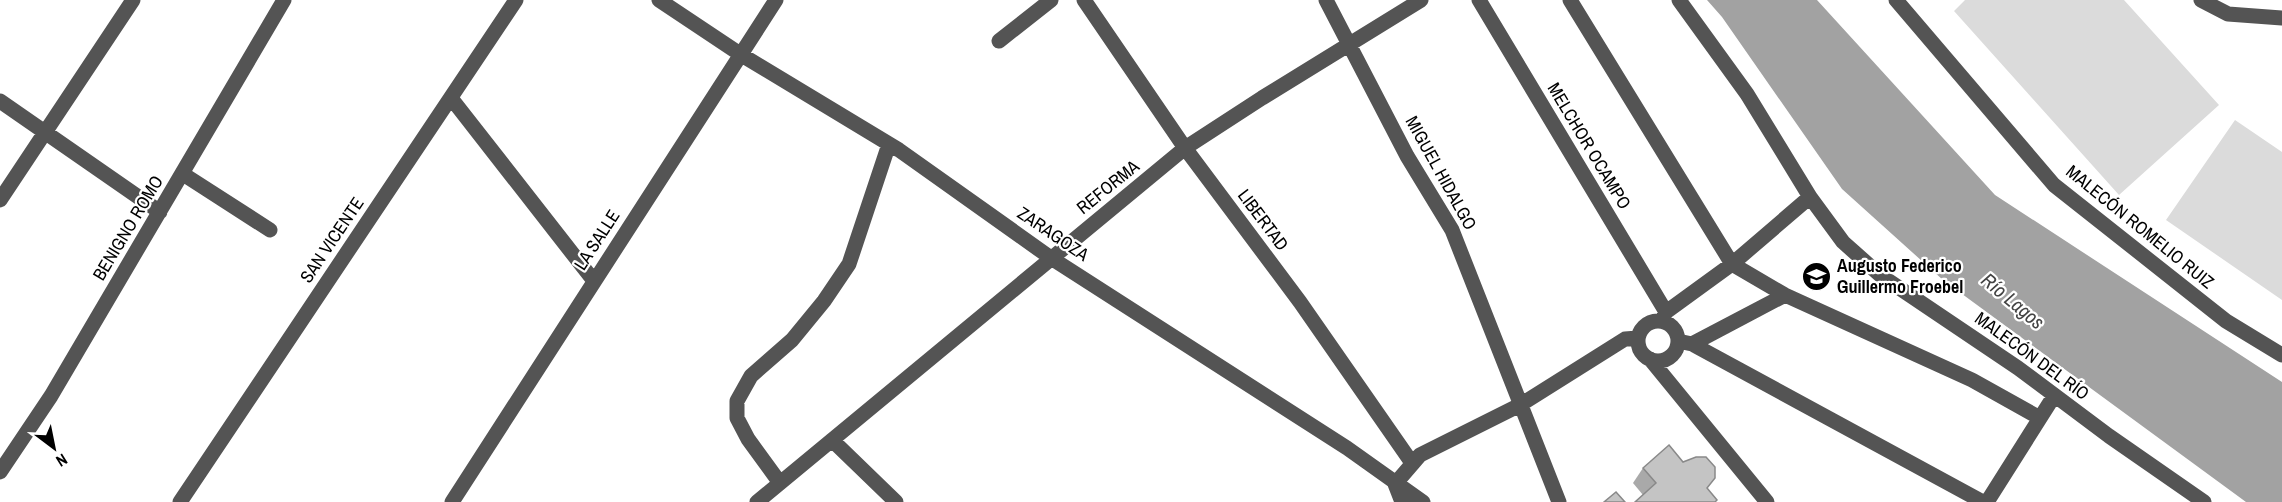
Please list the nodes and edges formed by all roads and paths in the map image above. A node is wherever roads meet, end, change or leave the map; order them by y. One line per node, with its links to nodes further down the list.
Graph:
1 (133, 0): 21 (street)
2 (284, 0): 24 (street, BENIGNO ROMO)
3 (516, 0): 19 (street, SAN VICENTE)
4 (659, 0): 18 (street, ZARAGOZA)
5 (776, 0): 18 (street, LA SALLE)
6 (1051, 0): 16 (street)
7 (1084, 0): 23 (street, LIBERTAD)
8 (1326, 0): 17 (street, MIGUEL HIDALGO)
9 (1421, 0): 17 (street, REFORMA)
10 (1479, 0): 33 (street, MELCHOR OCAMPO)
11 (1570, 0): 30 (street)
12 (1679, 0): 25 (street, MALECÓN DEL RÍO)
13 (1896, 0): 36 (street, MALECÓN ROMELIO RUIZ)
14 (2201, 0): 15 (street)
15 (2282, 18)
16 (999, 41)
17 (1350, 44): 23 (street, REFORMA); 39 (street, MIGUEL HIDALGO)
18 (740, 54): 22 (street, ZARAGOZA); 31 (street, LA SALLE)
19 (451, 98): 31 (street); 48 (street, SAN VICENTE)
20 (0, 101): 21 (street)
21 (45, 133): 26 (street); 27 (street)
22 (889, 144): 29 (street, ZARAGOZA); 44 (street)
23 (1185, 148): 29 (street, REFORMA); 42 (street, LIBERTAD)
24 (183, 174): 27 (street, BENIGNO ROMO); 28 (street)
25 (1810, 197): 30 (street); 38 (street, MALECÓN DEL RÍO)
26 (0, 201)
27 (160, 212): 43 (street, BENIGNO ROMO)
28 (270, 230)
29 (1051, 258): 41 (street, REFORMA); 45 (street, ZARAGOZA)
30 (1732, 264): 32 (street); 33 (street)
31 (594, 281): 46 (street, LA SALLE)
32 (1785, 295): 35 (street); 40 (street)
33 (1664, 317): 34 (street); 35 (street)
34 (1638, 338): 37 (street); 39 (street)
35 (1685, 343): 37 (street); 47 (street)
36 (2282, 356)
37 (1650, 359): 54 (street)
38 (2054, 396): 40 (street); 55 (street, MALECÓN DEL RÍO)
39 (1520, 405): 42 (street); 53 (street, MIGUEL HIDALGO)
40 (2040, 418): 47 (street)
41 (832, 440): 44 (street, REFORMA); 50 (street)
42 (1412, 463): 45 (street)
43 (0, 472)
44 (780, 483): 49 (street, REFORMA)
45 (1395, 484): 51 (street); 52 (street, ZARAGOZA)
46 (459, 499)
47 (1979, 501)
48 (180, 502)
49 (757, 502)
50 (896, 502)
51 (1402, 502)
52 (1423, 502)
53 (1559, 502)
54 (1767, 502)
55 (2204, 502)

